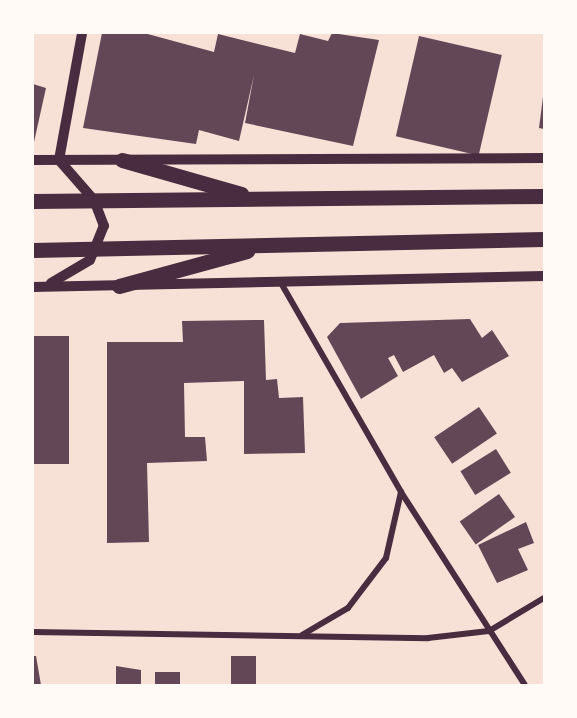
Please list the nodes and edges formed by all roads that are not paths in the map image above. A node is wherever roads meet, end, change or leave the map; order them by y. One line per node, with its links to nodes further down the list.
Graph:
1 (82, 33): 4 (street)
2 (544, 158): 5 (street)
3 (33, 160): 4 (street)
4 (59, 160): 5 (street); 8 (street)
5 (122, 160): 7 (main road)
6 (544, 196): 7 (main road)
7 (258, 198): 8 (main road)
8 (94, 200): 9 (main road); 12 (street)
9 (33, 201)
10 (544, 239): 11 (main road)
11 (270, 245): 12 (main road); 16 (main road)
12 (98, 249): 13 (main road); 17 (street)
13 (33, 250)
14 (544, 276): 15 (street)
15 (281, 283): 16 (street); 18 (street)
16 (119, 286): 17 (street)
17 (37, 287)
18 (402, 492): 20 (street); 22 (street)
19 (544, 598): 20 (street)
20 (489, 631): 22 (street); 23 (street)
21 (33, 632): 22 (street)
22 (301, 635)
23 (525, 685)

